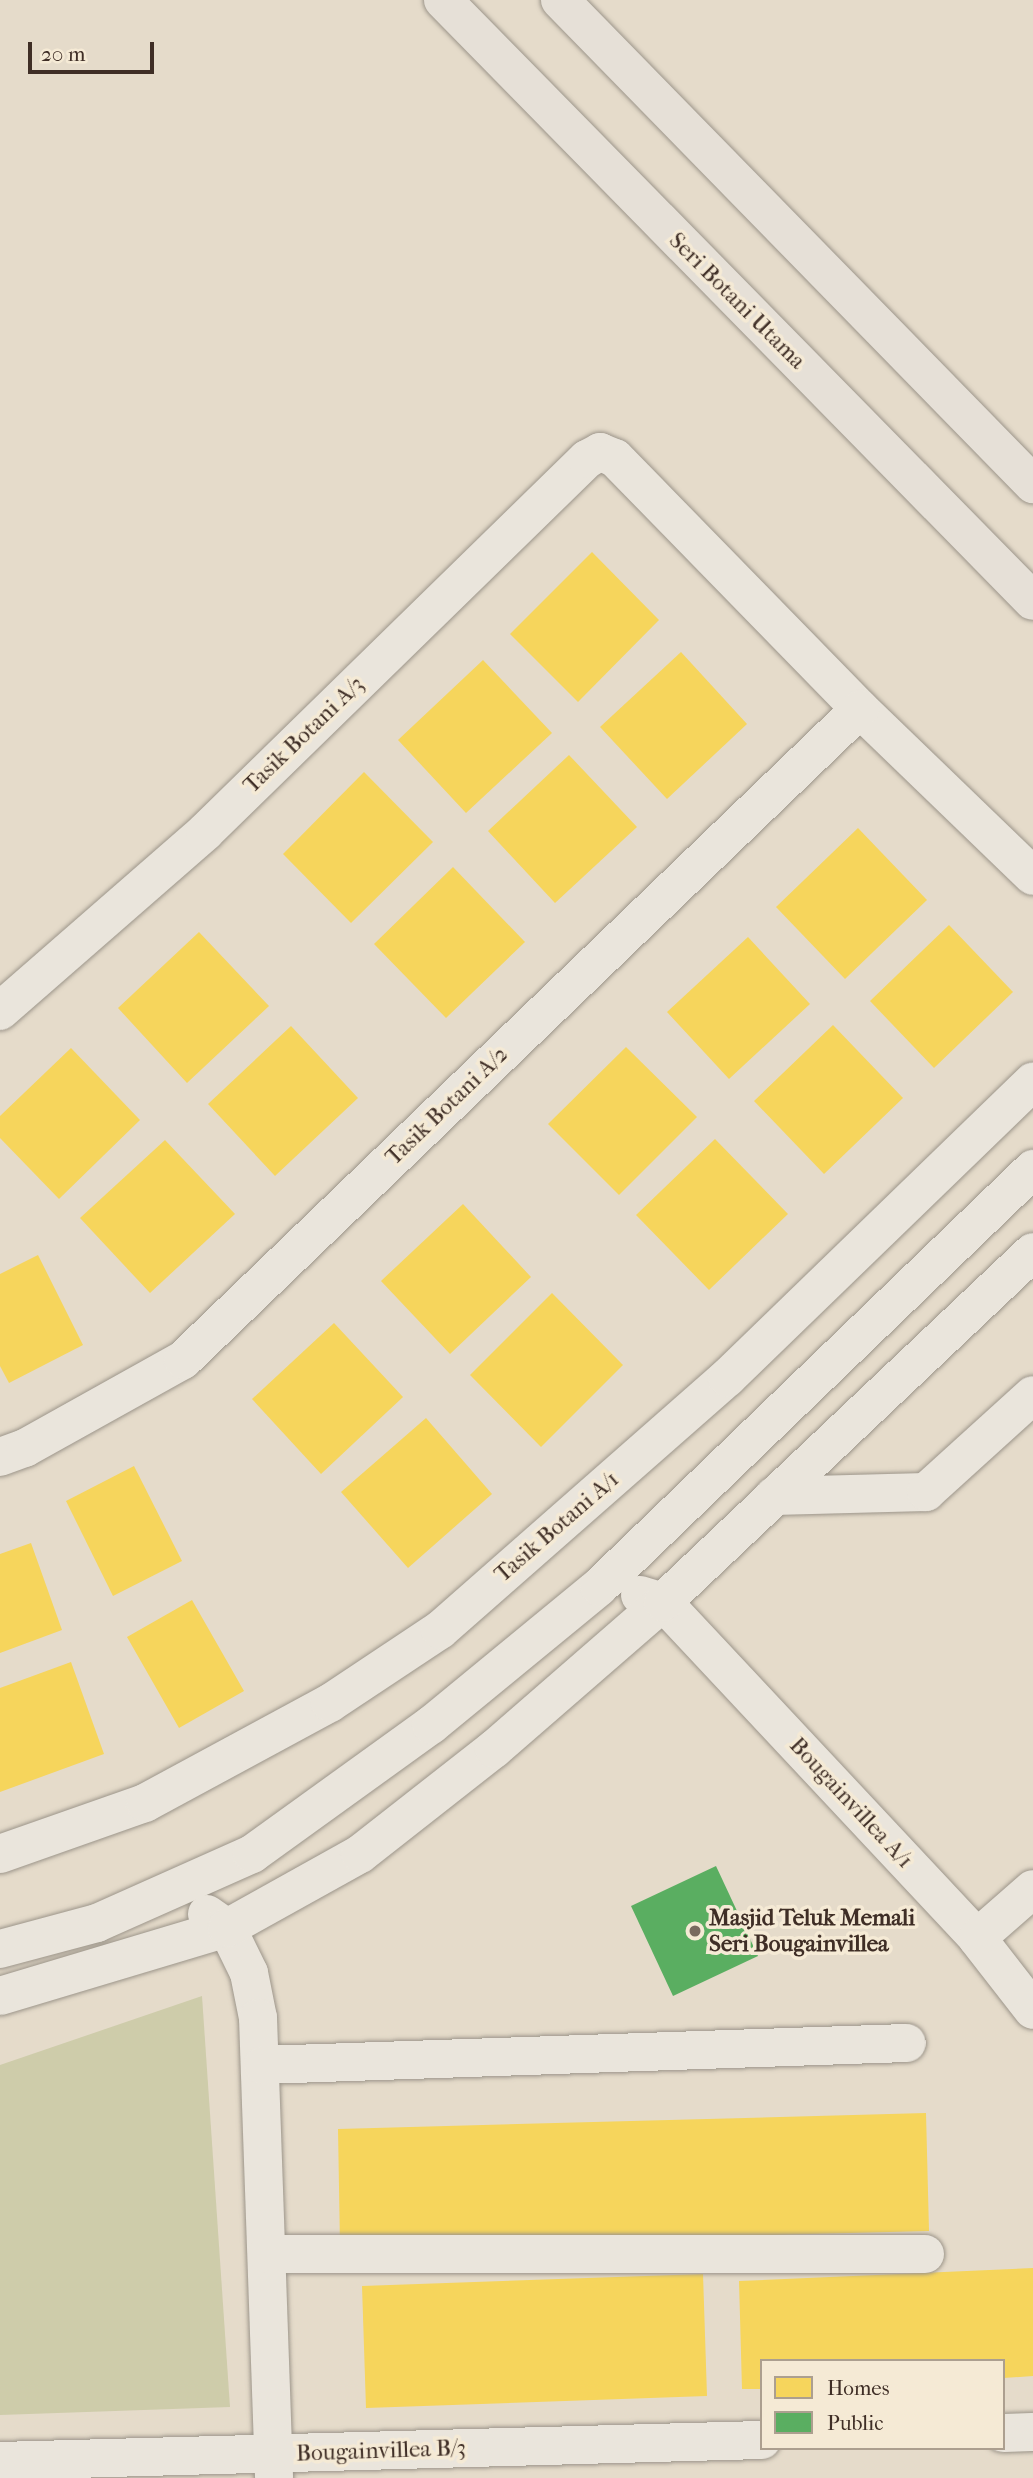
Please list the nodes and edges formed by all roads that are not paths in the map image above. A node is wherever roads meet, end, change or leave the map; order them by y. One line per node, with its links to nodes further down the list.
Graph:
1 (443, 0): 4 (main road, Seri Botani Utama)
2 (560, 0): 3 (main road)
3 (1033, 484)
4 (1033, 601)
5 (860, 709): 6 (street); 7 (street, Tasik Botani A/3); 12 (street, Tasik Botani A/2)
6 (1033, 876)
7 (0, 1011)
8 (1033, 1081): 17 (street, Tasik Botani A/1)
9 (1033, 1169): 14 (street)
10 (1033, 1252): 13 (street)
11 (1033, 1395): 13 (street)
12 (0, 1457)
13 (774, 1496): 16 (street)
14 (654, 1535): 15 (street); 16 (street)
15 (599, 1587): 16 (street); 18 (street)
16 (663, 1602): 21 (street); 22 (street, Bougainvillea A/1)
17 (0, 1854)
18 (252, 1854): 20 (street); 21 (street)
19 (1033, 1889): 22 (street)
20 (169, 1894): 21 (street); 23 (street)
21 (227, 1928): 24 (street); 27 (street)
22 (977, 1938): 25 (street, Bougainvillea A/1)
23 (0, 1950)
24 (0, 1996)
25 (1033, 2010)
26 (907, 2043): 27 (street)
27 (263, 2065): 28 (street)
28 (267, 2254): 29 (street); 34 (street)
29 (925, 2254)
30 (1033, 2432): 31 (street)
31 (1005, 2433)
32 (760, 2440): 34 (street, Bougainvillea B/3)
33 (0, 2461): 34 (street, Bougainvillea B/3)
34 (274, 2466)

